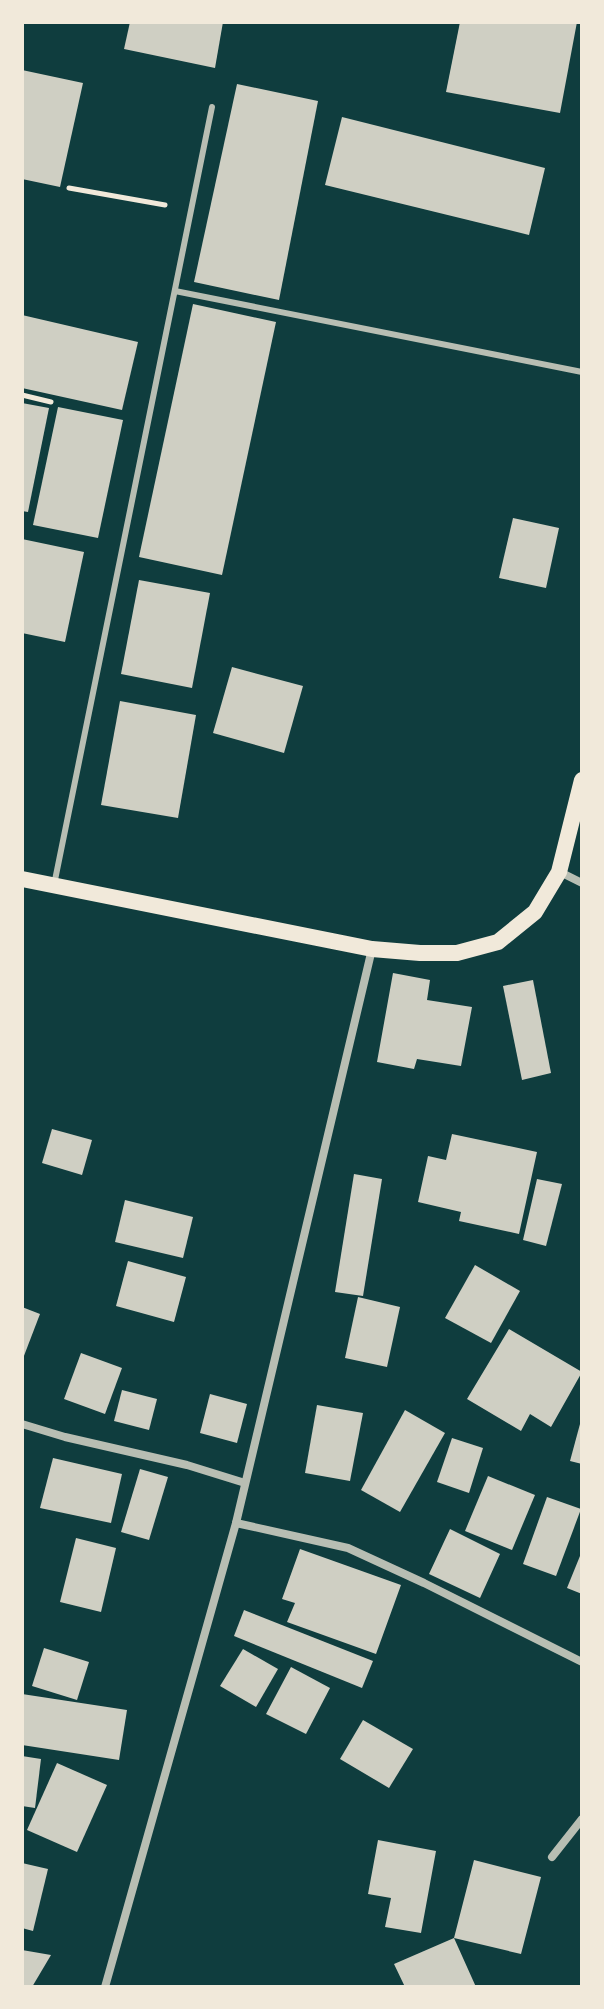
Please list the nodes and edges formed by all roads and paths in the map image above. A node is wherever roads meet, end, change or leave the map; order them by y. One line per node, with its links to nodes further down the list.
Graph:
1 (212, 107): 3 (lane)
2 (69, 188): 3 (path)
3 (190, 209): 4 (lane)
4 (175, 291): 5 (lane); 12 (lane)
5 (582, 372)
6 (22, 395): 7 (path)
7 (51, 402)
8 (582, 780): 9 (main road)
9 (559, 872): 11 (street); 13 (main road)
10 (22, 879): 12 (main road)
11 (582, 883)
12 (54, 885): 13 (main road)
13 (372, 949): 15 (street)
14 (22, 1424): 15 (street)
15 (245, 1483): 16 (street)
16 (236, 1523): 17 (street); 20 (street)
17 (582, 1662)
18 (582, 1819): 19 (street)
19 (552, 1857)
20 (105, 1987)

